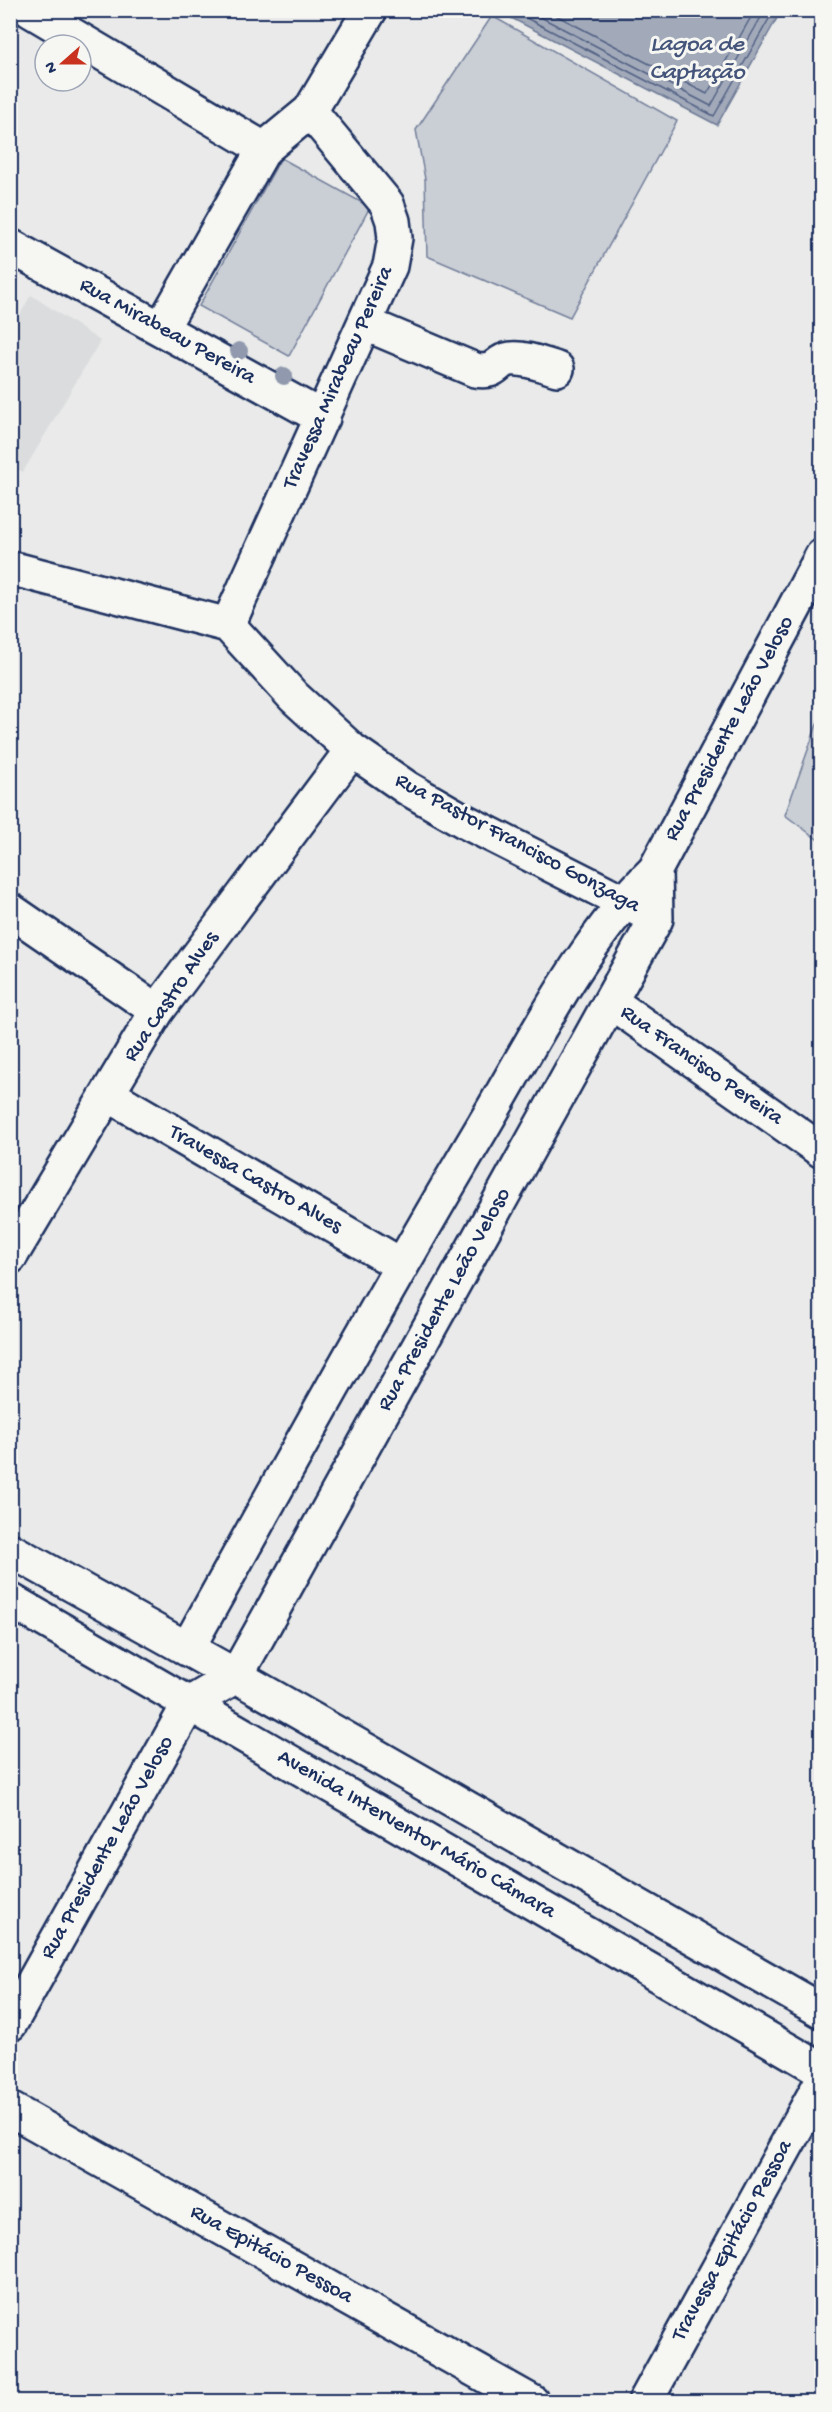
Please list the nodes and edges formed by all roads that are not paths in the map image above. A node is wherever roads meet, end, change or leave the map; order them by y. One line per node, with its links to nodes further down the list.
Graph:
1 (30, 10): 4 (street)
2 (370, 10): 3 (street)
3 (310, 111): 4 (street); 6 (street, Travessa Mirabeau Pereira)
4 (264, 149): 7 (street)
5 (11, 246): 7 (street, Rua Mirabeau Pereira)
6 (366, 324): 8 (street); 9 (street, Travessa Mirabeau Pereira)
7 (160, 329): 9 (street, Rua Mirabeau Pereira)
8 (557, 369)
9 (323, 418): 12 (street, Travessa Mirabeau Pereira)
10 (822, 556): 14 (street, Rua Presidente Leão Veloso)
11 (10, 568): 12 (street)
12 (228, 625): 13 (street, Rua Pastor Francisco Gonzaga)
13 (352, 750): 15 (street, Rua Pastor Francisco Gonzaga); 19 (street, Rua Castro Alves)
14 (655, 870): 15 (street, Rua Presidente Leão Veloso); 17 (street, Rua Presidente Leão Veloso)
15 (624, 900): 17 (street, Rua Pastor Francisco Gonzaga); 23 (street, Rua Presidente Leão Veloso)
16 (10, 910): 19 (street)
17 (656, 919): 18 (street, Rua Presidente Leão Veloso)
18 (610, 1002): 21 (street, Rua Francisco Pereira); 27 (street, Rua Presidente Leão Veloso)
19 (157, 1011): 20 (street, Rua Castro Alves)
20 (109, 1095): 22 (street, Rua Castro Alves); 23 (street, Travessa Castro Alves)
21 (822, 1151)
22 (10, 1257)
23 (401, 1265): 26 (street, Rua Presidente Leão Veloso)
24 (10, 1550): 26 (street)
25 (10, 1600): 28 (street, Avenida Interventor Mário Câmara)
26 (187, 1648): 27 (street); 28 (street)
27 (236, 1676): 28 (street, Rua Presidente Leão Veloso); 29 (street)
28 (189, 1704): 30 (street, Rua Presidente Leão Veloso); 31 (street, Avenida Interventor Mário Câmara)
29 (822, 2011)
30 (10, 2024)
31 (822, 2070)
32 (822, 2081): 35 (street, Travessa Epitácio Pessoa)
33 (10, 2109): 34 (street, Rua Epitácio Pessoa)
34 (532, 2402)
35 (645, 2402)

